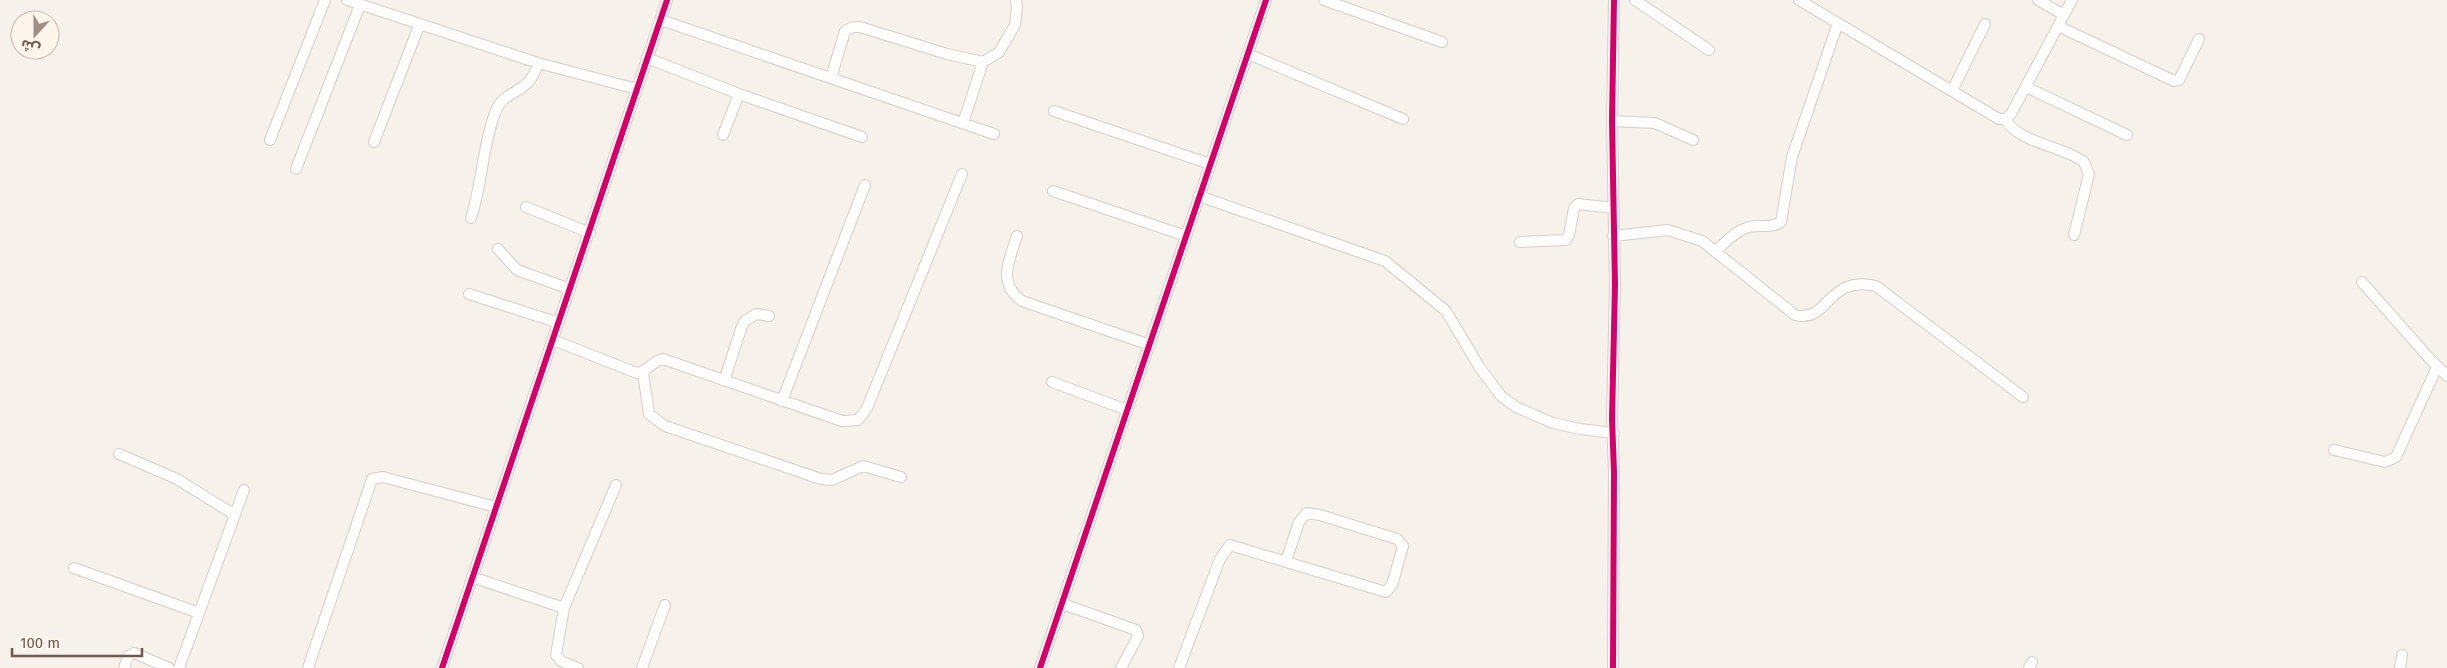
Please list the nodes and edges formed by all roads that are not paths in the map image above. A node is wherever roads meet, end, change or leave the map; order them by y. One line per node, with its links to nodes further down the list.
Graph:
1 (325, 0): 40 (street)
2 (347, 0): 12 (street)
3 (667, 0): 14 (street)
4 (1016, 0): 24 (street)
5 (1266, 0): 22 (street)
6 (1324, 0): 20 (street)
7 (1614, 0): 34 (street)
8 (1635, 0): 21 (street)
9 (1799, 0): 15 (street)
10 (2038, 0): 13 (street)
11 (2072, 0): 13 (street)
12 (367, 4): 17 (street); 44 (street)
13 (2064, 15): 18 (street)
14 (660, 20): 23 (street); 26 (street)
15 (1838, 23): 29 (street); 59 (street)
16 (1985, 24): 29 (street)
17 (419, 26): 25 (street); 42 (street)
18 (2058, 26): 19 (street); 27 (street)
19 (2199, 39)
20 (1442, 42)
21 (1708, 50)
22 (1248, 54): 32 (street); 43 (street)
23 (647, 58): 28 (street); 30 (street)
24 (983, 62): 26 (street); 35 (street)
25 (538, 63): 28 (street); 51 (street)
26 (831, 78): 35 (street)
27 (2026, 87): 33 (street); 38 (street)
28 (637, 89): 52 (street)
29 (1952, 91): 33 (street)
30 (739, 94): 37 (street); 39 (street)
31 (1054, 111): 43 (street)
32 (1403, 119)
33 (2005, 119): 53 (street)
34 (1612, 121): 41 (street); 50 (street)
35 (963, 123): 36 (street)
36 (994, 134)
37 (723, 135)
38 (2127, 135)
39 (862, 137)
40 (270, 140)
41 (1693, 140)
42 (374, 142)
43 (1210, 164): 48 (street)
44 (296, 169)
45 (962, 174): 73 (street)
46 (865, 185): 73 (street)
47 (1052, 191): 55 (street)
48 (1199, 196): 55 (street); 75 (street)
49 (526, 207): 52 (street)
50 (1613, 208): 56 (street); 57 (street)
51 (470, 218)
52 (590, 233): 61 (street)
53 (2074, 235)
54 (1017, 236): 66 (street)
55 (1186, 236): 66 (street)
56 (1613, 236): 59 (street); 75 (street)
57 (1520, 242)
58 (498, 249): 61 (street)
59 (1716, 252): 72 (street)
60 (2362, 282): 67 (street)
61 (570, 289): 64 (street)
62 (469, 294): 64 (street)
63 (769, 316): 70 (street)
64 (559, 323): 65 (street)
65 (554, 340): 68 (street); 81 (street)
66 (1150, 345): 74 (street)
67 (2438, 367): 69 (street); 76 (street)
68 (642, 372): 70 (street); 78 (street)
69 (2447, 376)
70 (724, 380): 73 (street)
71 (1052, 382): 74 (street)
72 (2023, 397)
73 (782, 401)
74 (1127, 410): 86 (street)
75 (1614, 433): 101 (street)
76 (2334, 450)
77 (119, 454): 82 (street)
78 (901, 477)
79 (616, 485): 88 (street)
80 (244, 490): 82 (street)
81 (496, 507): 85 (street); 95 (street)
82 (235, 515): 89 (street)
83 (1286, 561): 83 (street); 100 (street)
84 (74, 568): 89 (street)
85 (472, 577): 88 (street); 96 (street)
86 (1063, 604): 98 (street); 99 (street)
87 (665, 605): 97 (street)
88 (564, 608): 91 (street)
89 (200, 613): 94 (street)
90 (2402, 655): 102 (street)
91 (574, 667)
92 (124, 668): 93 (street)
93 (169, 668)
94 (179, 668)
95 (308, 668)
96 (442, 668)
97 (642, 668)
98 (1040, 668)
99 (1121, 668)
100 (1179, 668)
101 (1613, 668)
102 (2400, 668)

